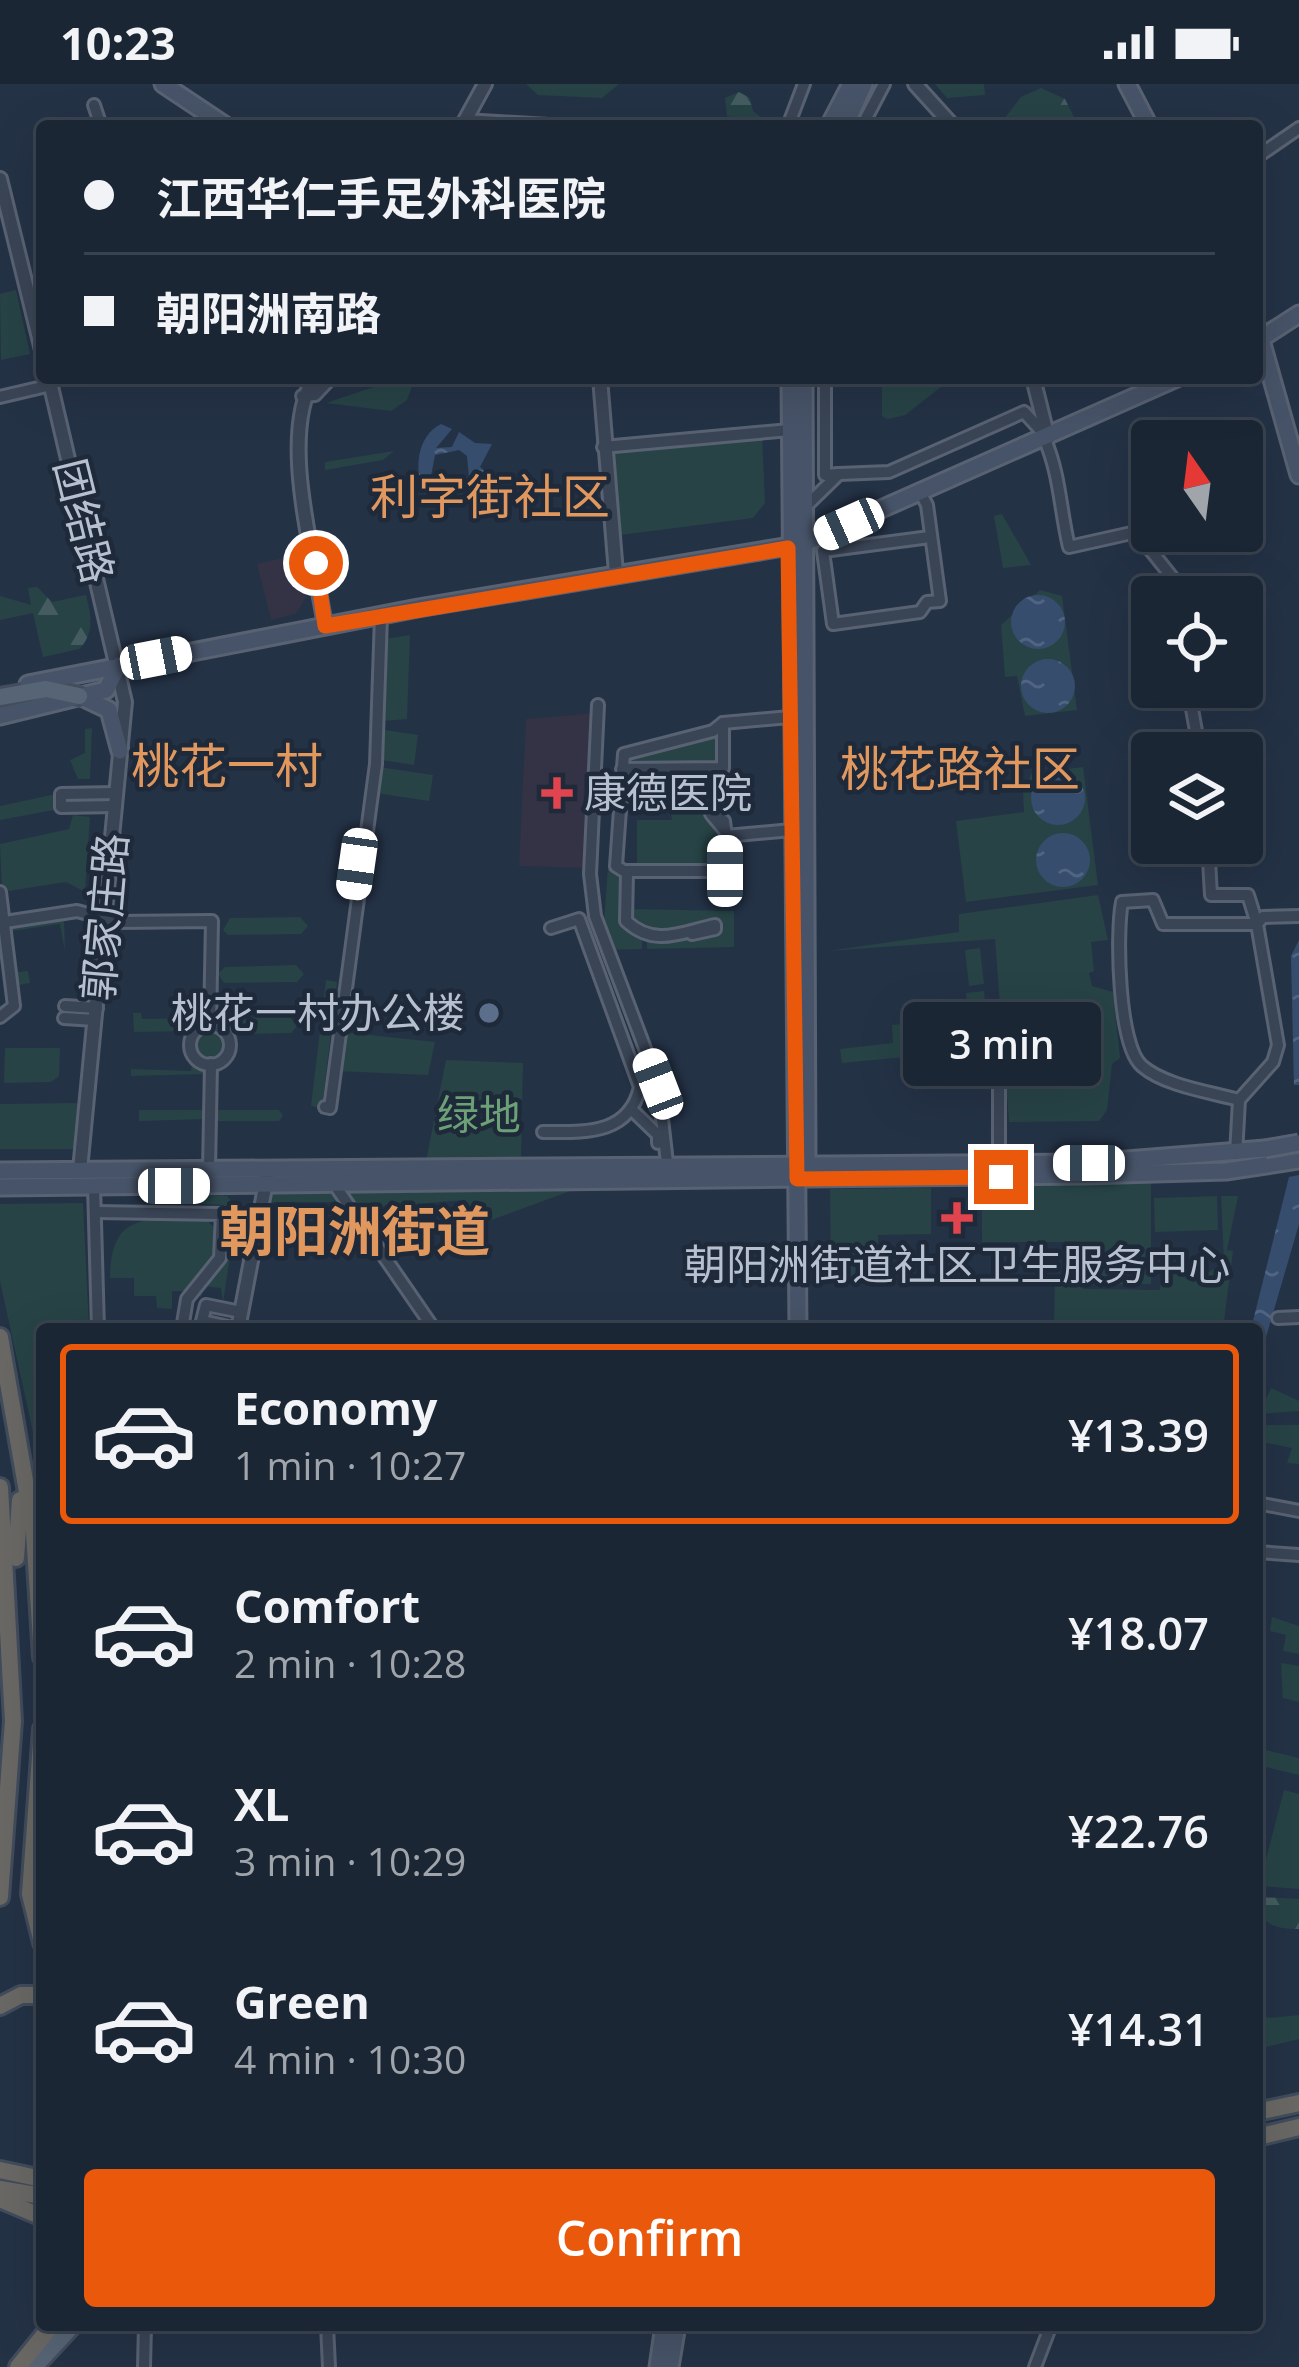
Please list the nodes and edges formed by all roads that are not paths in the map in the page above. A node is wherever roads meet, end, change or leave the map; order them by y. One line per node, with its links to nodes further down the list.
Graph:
1 (163, 84): 11 (main road)
2 (484, 84): 12 (street)
3 (804, 84): 13 (street)
4 (851, 84): 14 (main road)
5 (864, 84): 15 (main road)
6 (884, 84): 16 (street)
7 (915, 84): 17 (street)
8 (1131, 84): 18 (main road)
9 (94, 105): 10 (street)
10 (99, 120)
11 (217, 120)
12 (465, 120)
13 (790, 120)
14 (832, 120)
15 (848, 120)
16 (865, 120)
17 (948, 120)
18 (1150, 120)
19 (1299, 128): 20 (street)
20 (1263, 153)
21 (0, 179): 22 (street)
22 (5, 219): 24 (street)
23 (1299, 314): 25 (main road)
24 (36, 329)
25 (1263, 334)
26 (1263, 338): 42 (main road)
27 (1263, 339): 45 (main road)
28 (43, 384): 39 (street)
29 (50, 384): 54 (street, 团结路)
30 (310, 384): 38 (street)
31 (325, 384): 38 (street)
32 (600, 384): 43 (street)
33 (790, 384): 40 (main road)
34 (804, 384): 47 (main road)
35 (825, 384): 44 (street)
36 (1034, 384): 41 (street)
37 (1164, 384): 41 (main road)
38 (302, 396): 53 (street)
39 (0, 397)
40 (790, 430): 43 (street); 49 (main road)
41 (1047, 439): 44 (street); 46 (main road); 51 (street)
42 (1299, 446)
43 (603, 447): 50 (street)
44 (839, 474): 47 (street)
45 (1299, 475)
46 (920, 492): 48 (street); 49 (main road)
47 (802, 510): 49 (main road)
48 (930, 537): 48 (street)
49 (795, 546): 50 (main road); 59 (main road); 91 (main road)
50 (616, 573): 52 (main road)
51 (1171, 576)
52 (381, 616): 53 (main road); 62 (street)
53 (325, 626): 54 (main road)
54 (119, 665): 55 (main road); 56 (main road); 61 (street, 郭家庄路)
55 (0, 693): 56 (main road)
56 (79, 696): 58 (main road); 61 (main road)
57 (598, 705): 87 (street)
58 (0, 716)
59 (790, 717): 60 (street); 64 (main road)
60 (714, 728): 63 (street); 63 (street)
61 (121, 751): 68 (street, 郭家庄路)
62 (376, 764): 62 (street)
63 (622, 769): 66 (street)
64 (792, 830): 66 (street); 91 (main road)
65 (1209, 864): 71 (street)
66 (628, 872): 73 (street)
67 (0, 892): 70 (street)
68 (106, 915): 70 (street); 75 (street, 郭家庄路); 77 (street)
69 (1299, 916): 71 (street)
70 (5, 922): 76 (street)
71 (1257, 924): 80 (street); 80 (street)
72 (551, 928): 81 (street)
73 (692, 934)
74 (65, 1012): 75 (street)
75 (96, 1014): 89 (street, 郭家庄路)
76 (0, 1017)
77 (210, 1025): 78 (street); 78 (street)
78 (211, 1064): 90 (street)
79 (999, 1073): 88 (street)
80 (1239, 1100): 84 (street)
81 (631, 1109): 82 (street); 87 (street)
82 (543, 1132)
83 (1299, 1143): 85 (main road, bridge)
84 (1236, 1154): 85 (main road); 88 (main road)
85 (1265, 1157): 86 (main road); 91 (main road)
86 (1299, 1160)
87 (663, 1163): 91 (main road); 93 (main road)
88 (999, 1164): 91 (main road)
89 (80, 1170): 90 (main road); 92 (main road)
90 (209, 1170): 93 (main road)
91 (802, 1170): 94 (main road); 109 (main road)
92 (0, 1171)
93 (267, 1178): 94 (main road); 95 (main road); 100 (street)
94 (334, 1184): 108 (street)
95 (94, 1186): 96 (main road); 97 (street)
96 (0, 1187)
97 (95, 1212): 98 (street); 103 (street)
98 (187, 1299): 99 (street); 104 (street); 105 (street)
99 (206, 1305): 100 (street); 106 (street)
100 (241, 1312): 107 (street)
101 (1299, 1317): 102 (street)
102 (1278, 1318)
103 (98, 1323)
104 (183, 1323)
105 (201, 1323)
106 (202, 1323)
107 (239, 1323)
108 (430, 1323)
109 (802, 1323)
110 (0, 1337): 111 (highway)
111 (20, 1451): 117 (highway); 118 (highway)
112 (0, 1487): 118 (highway)
113 (1263, 1504): 114 (street)
114 (1299, 1511)
115 (1263, 1552): 116 (street)
116 (1299, 1555)
117 (36, 1563)
118 (10, 1613): 120 (highway)
119 (36, 1812): 121 (highway)
120 (0, 1897)
121 (36, 1918)
122 (36, 1995): 123 (highway)
123 (0, 2006)
124 (1299, 2103): 125 (highway)
125 (1263, 2111)
126 (1299, 2126): 127 (highway)
127 (1263, 2135)
128 (36, 2168): 129 (highway)
129 (0, 2169): 130 (highway)
130 (36, 2178)
131 (0, 2189): 132 (highway)
132 (36, 2195)
133 (0, 2199): 134 (highway)
134 (36, 2214)
135 (47, 2331): 142 (highway)
136 (67, 2331): 143 (main road)
137 (145, 2331): 144 (street)
138 (327, 2331): 145 (street)
139 (663, 2331): 146 (main road)
140 (676, 2331): 147 (main road)
141 (1050, 2331): 148 (street)
142 (18, 2367)
143 (34, 2367)
144 (144, 2367)
145 (329, 2367)
146 (658, 2367)
147 (670, 2367)
148 (1035, 2367)

